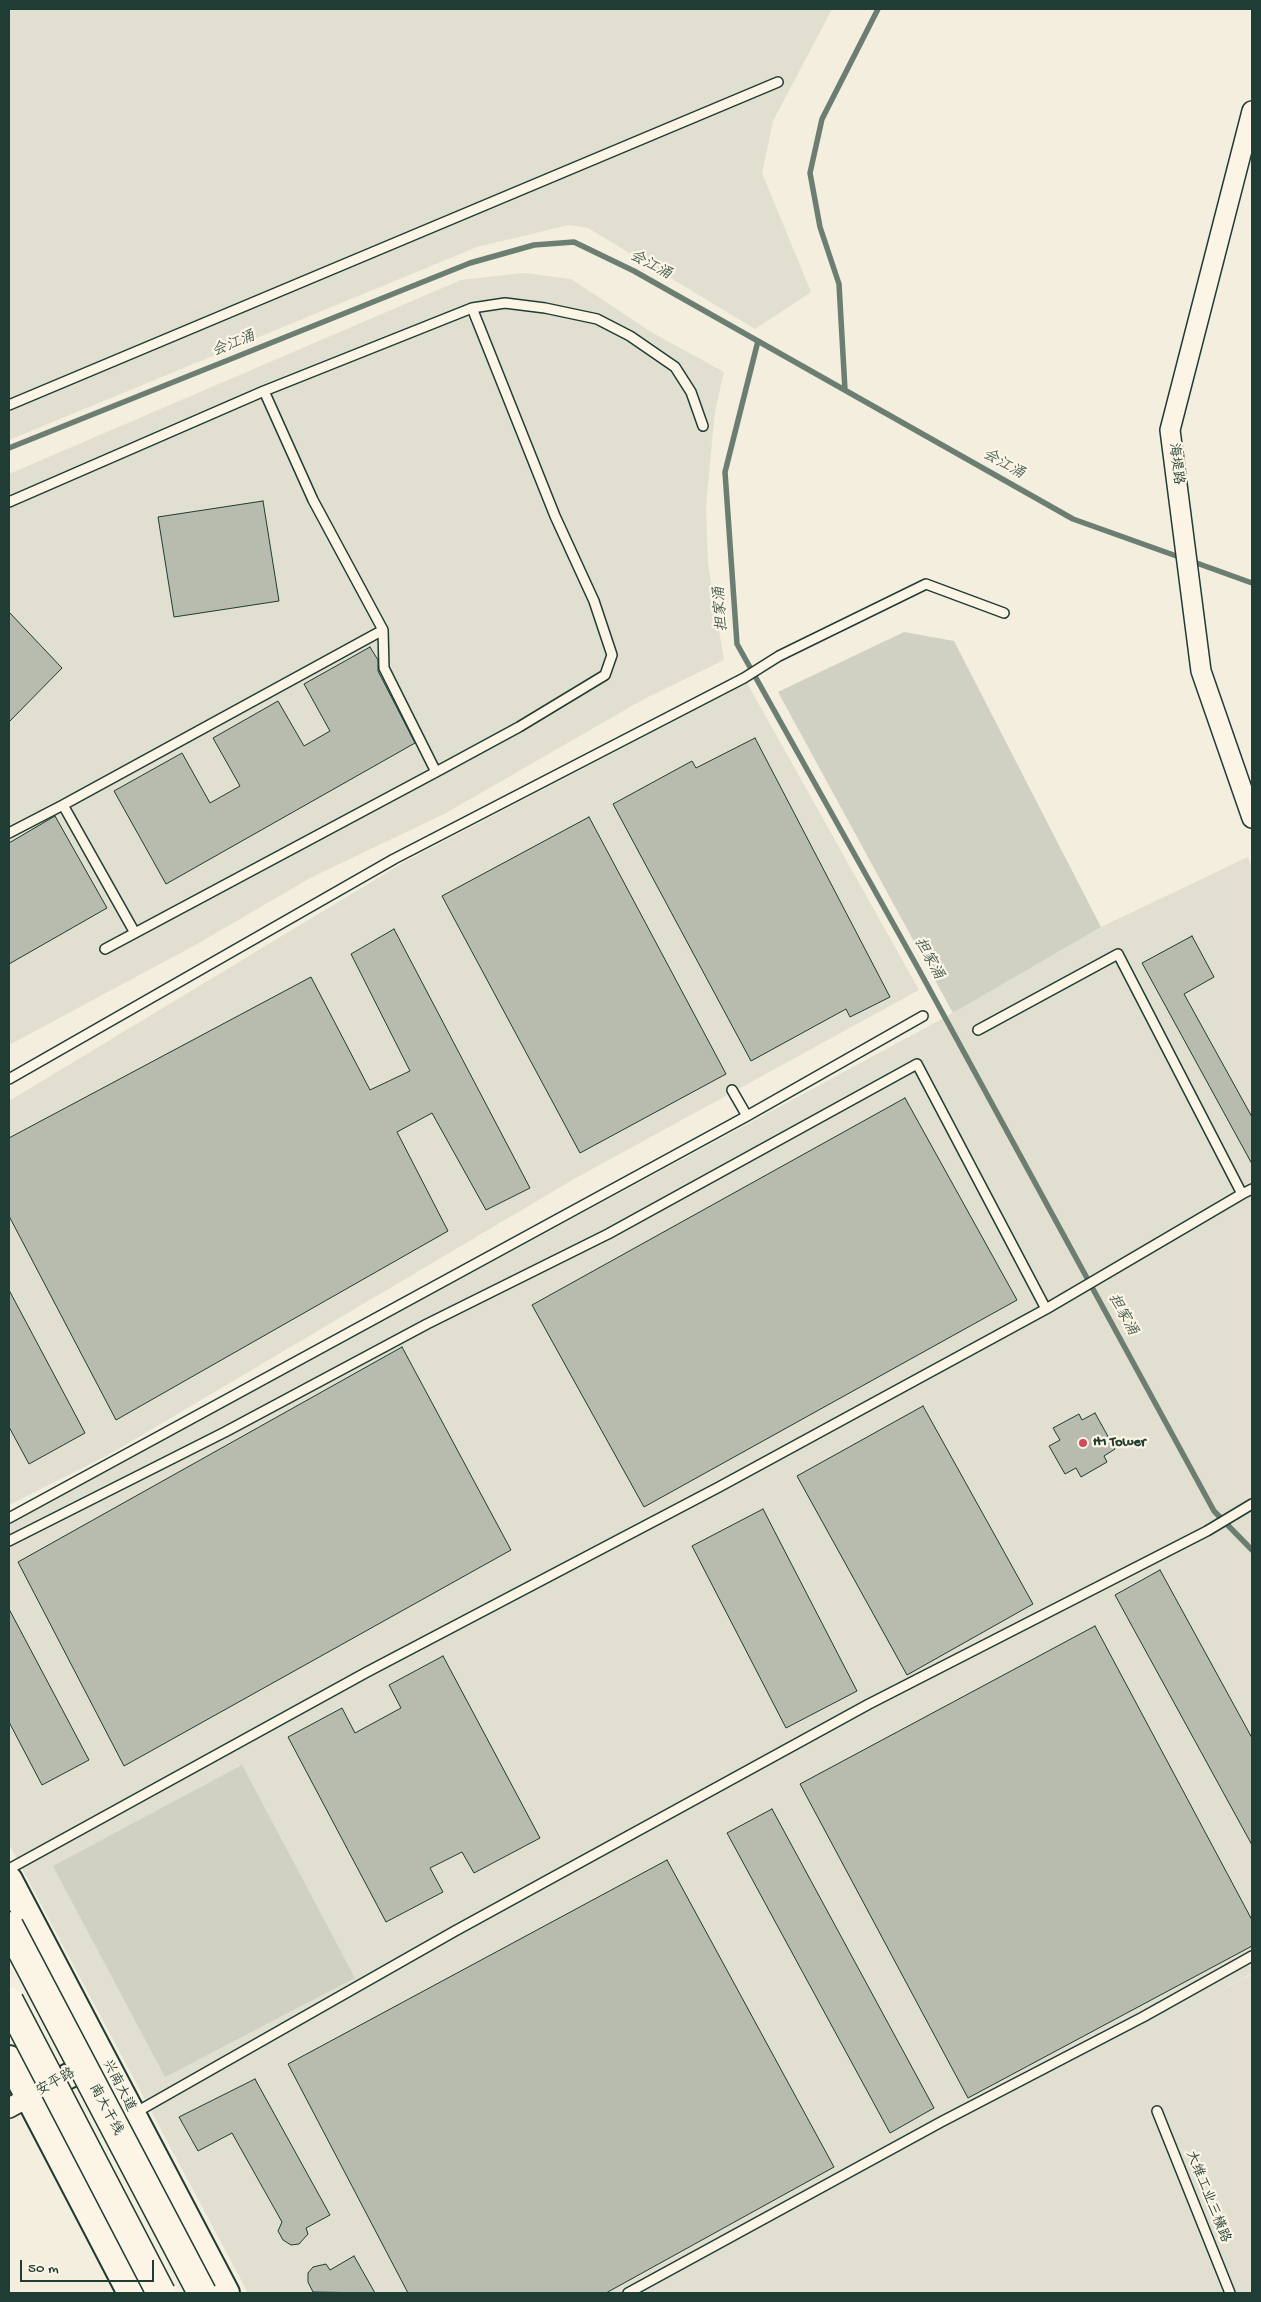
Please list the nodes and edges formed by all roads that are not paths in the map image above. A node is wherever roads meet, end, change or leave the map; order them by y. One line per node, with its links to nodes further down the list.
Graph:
1 (778, 82): 5 (lane)
2 (1252, 111): 12 (street, 海堤路)
3 (472, 308): 4 (lane); 6 (lane); 10 (lane)
4 (264, 391): 7 (lane); 9 (lane)
5 (9, 405)
6 (703, 426)
7 (9, 502)
8 (1004, 614): 18 (lane)
9 (383, 630): 10 (lane); 11 (lane)
10 (436, 772): 14 (lane)
11 (63, 805): 13 (lane); 14 (lane)
12 (1252, 818)
13 (9, 834)
14 (134, 933): 15 (lane)
15 (105, 949)
16 (923, 1016): 20 (lane)
17 (978, 1030): 22 (lane)
18 (9, 1079)
19 (732, 1090): 20 (lane)
20 (747, 1116): 25 (lane)
21 (1252, 1189): 22 (lane)
22 (1242, 1194): 23 (lane)
23 (1046, 1309): 26 (lane); 27 (lane)
24 (1252, 1504): 36 (lane)
25 (9, 1518)
26 (9, 1541)
27 (9, 1868)
28 (9, 1880): 32 (main road, 兴南大道)
29 (9, 1926): 39 (highway, 南大干线, bridge)
30 (1252, 1956): 41 (lane)
31 (9, 2000): 38 (highway, bridge)
32 (103, 2057): 34 (street, 安平路); 36 (main road, 兴南大道)
33 (9, 2058): 34 (main road)
34 (19, 2103): 37 (main road)
35 (1157, 2112): 42 (lane, 大维工业三横路)
36 (133, 2114): 40 (main road, 兴南大道)
37 (131, 2293)
38 (161, 2293)
39 (202, 2293)
40 (226, 2293)
41 (628, 2293)
42 (1230, 2293)

